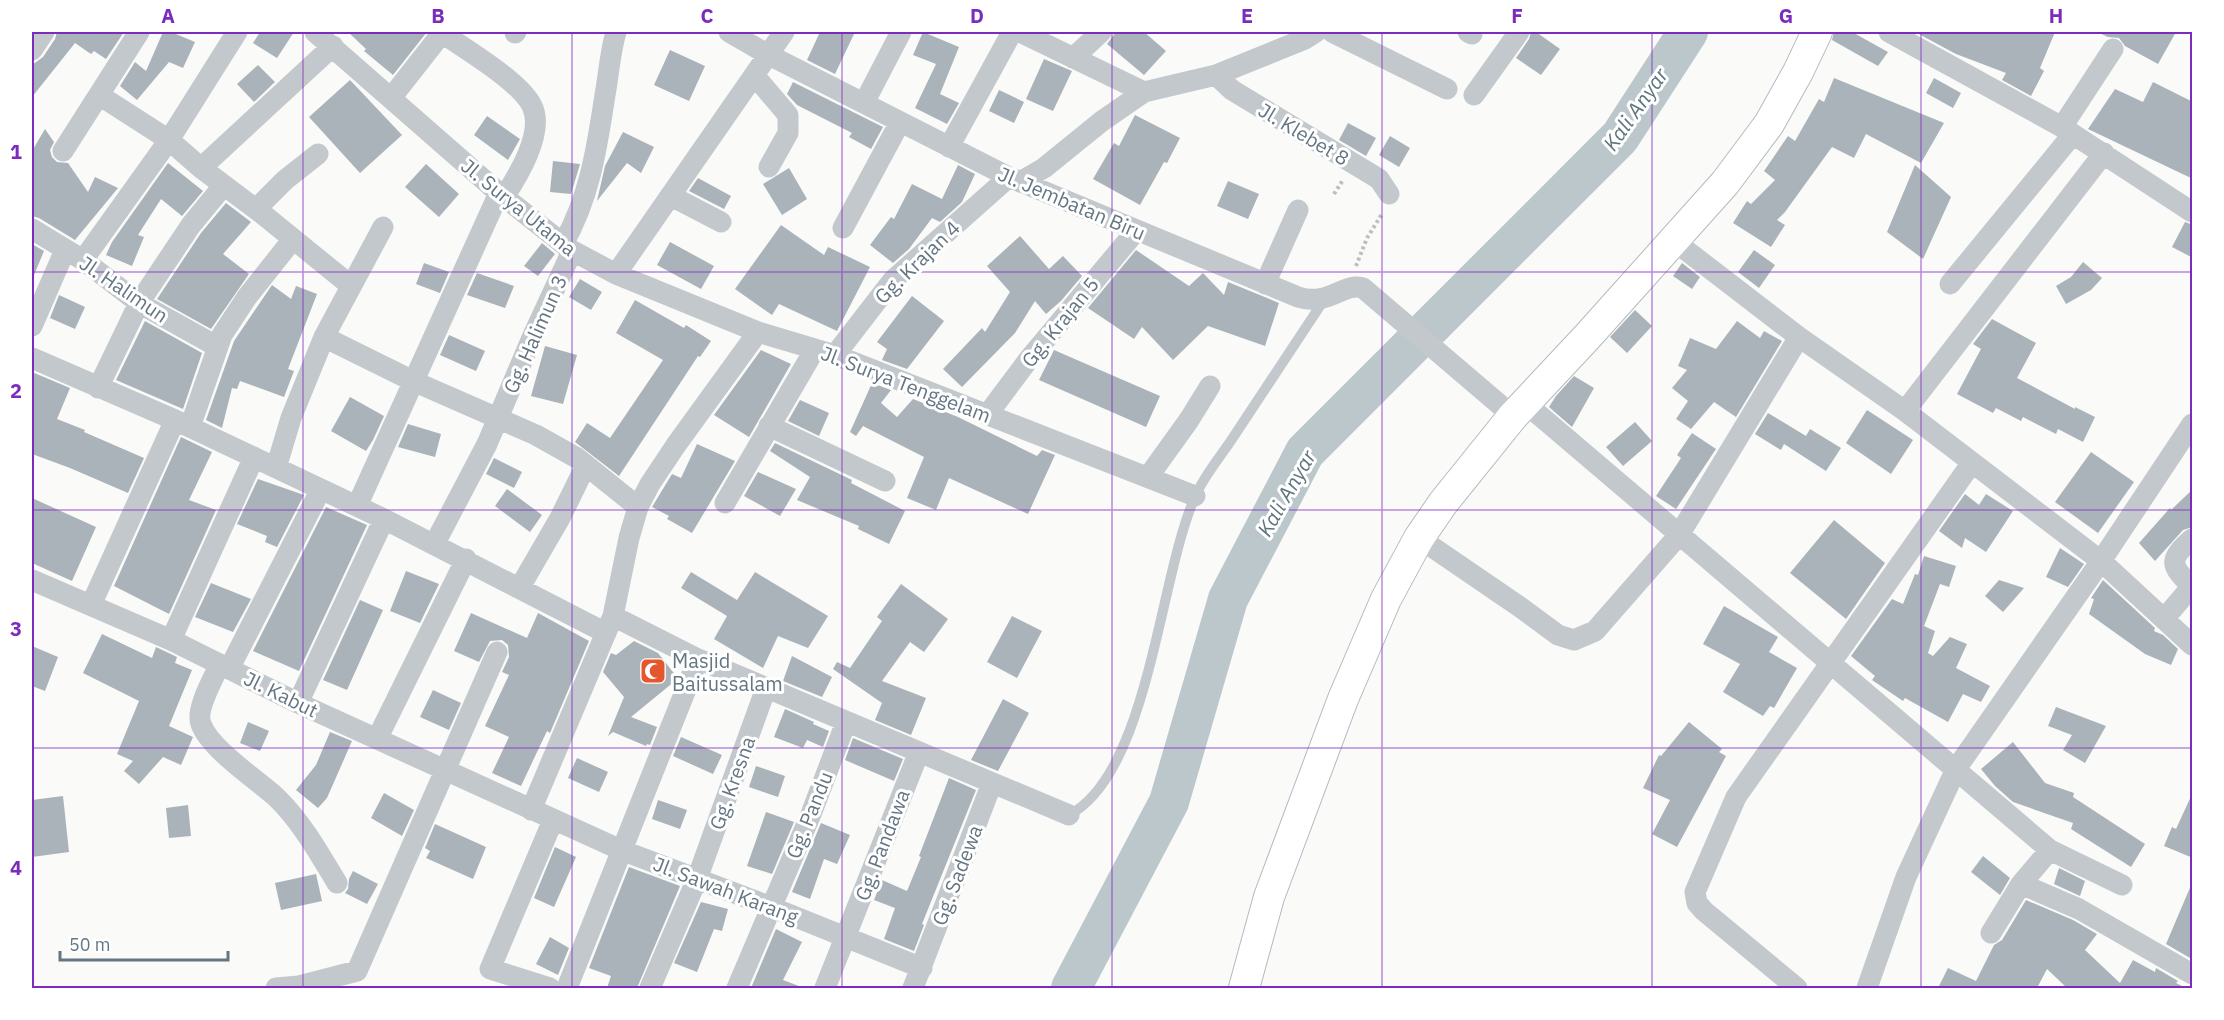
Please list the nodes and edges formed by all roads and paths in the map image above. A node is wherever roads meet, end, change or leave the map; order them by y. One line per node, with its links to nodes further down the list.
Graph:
1 (44, 32): 19 (street)
2 (139, 32): 27 (street)
3 (237, 32): 32 (street)
4 (315, 32): 17 (street, Jl. Surya Utama)
5 (442, 32): 28 (street); 42 (street)
6 (616, 32): 54 (street, Gg. Halimun 3)
7 (729, 32): 20 (street, Jl. Jembatan Biru)
8 (784, 32): 20 (street)
9 (901, 32): 29 (street)
10 (1012, 32): 33 (street)
11 (1020, 32): 21 (street)
12 (1101, 32): 21 (street)
13 (1317, 32): 23 (street); 24 (street)
14 (1519, 32): 26 (street)
15 (1817, 32): 53 (street)
16 (1889, 32): 31 (street)
17 (333, 46): 28 (street, Jl. Surya Utama); 38 (street)
18 (2113, 48): 31 (street)
19 (32, 50)
20 (767, 54): 22 (street); 29 (street, Jl. Jembatan Biru)
21 (1073, 58): 25 (street)
22 (753, 75): 37 (street); 43 (street)
23 (1216, 75): 25 (street); 41 (street, Jl. Klebet 8)
24 (1447, 89)
25 (1144, 92): 39 (street, Gg. Krajan 4)
26 (1474, 94)
27 (99, 95): 32 (street); 34 (street)
28 (391, 98): 42 (street, Jl. Surya Utama)
29 (864, 103): 30 (street, Jl. Jembatan Biru)
30 (900, 122): 33 (street, Jl. Jembatan Biru); 49 (street)
31 (2068, 130): 35 (street); 58 (street)
32 (169, 140): 38 (street); 55 (street)
33 (950, 147): 39 (street, Jl. Jembatan Biru)
34 (63, 152)
35 (2104, 153): 46 (street); 74 (street)
36 (318, 154): 44 (street)
37 (770, 167)
38 (201, 168): 40 (street)
39 (1015, 180): 51 (street, Jl. Jembatan Biru); 68 (street, Gg. Krajan 4)
40 (224, 185): 44 (street); 62 (street)
41 (1389, 194): 60 (path)
42 (501, 195): 54 (street, Jl. Surya Utama); 70 (street)
43 (671, 196): 47 (street); 56 (street)
44 (256, 209): 52 (street)
45 (1298, 210): 57 (street)
46 (2193, 212)
47 (721, 222)
48 (383, 227): 59 (street)
49 (843, 228)
50 (32, 229): 55 (street, Jl. Halimun)
51 (1136, 231): 57 (street, Jl. Jembatan Biru); 75 (street, Gg. Krajan 5)
52 (293, 239): 59 (street); 67 (street)
53 (1674, 241): 66 (street); 73 (street)
54 (568, 248): 56 (street, Jl. Surya Utama); 76 (street, Gg. Halimun 3)
55 (74, 255): 62 (street, Jl. Halimun); 63 (street)
56 (616, 274): 64 (street, Jl. Surya Tenggelam)
57 (1265, 284): 61 (street, Jl. Jembatan Biru)
58 (1950, 284)
59 (351, 285): 65 (street)
60 (1357, 286): 61 (street); 73 (street)
61 (1324, 300): 87 (lane)
62 (139, 303): 67 (street, Jl. Halimun); 72 (street)
63 (32, 326)
64 (758, 332): 68 (street, Jl. Surya Tenggelam); 90 (street)
65 (324, 337): 70 (street); 83 (street)
66 (1799, 337): 74 (street); 92 (street)
67 (218, 347): 77 (street)
68 (825, 352): 75 (street, Jl. Surya Tenggelam); 79 (street, Gg. Krajan 4)
69 (32, 358): 72 (street)
70 (413, 381): 76 (street); 89 (street)
71 (1210, 386): 84 (street)
72 (98, 388): 77 (street)
73 (1519, 409): 92 (street); 93 (street)
74 (1905, 411): 81 (street)
75 (987, 415): 84 (street, Jl. Surya Tenggelam)
76 (499, 418): 82 (street); 95 (street, Gg. Halimun 3)
77 (182, 424): 80 (street); 101 (street)
78 (2193, 424): 97 (street)
79 (770, 426): 85 (street); 88 (street, Gg. Krajan 4)
80 (254, 457): 83 (street); 104 (street)
81 (1971, 464): 97 (street); 108 (street)
82 (586, 465): 90 (street); 100 (street)
83 (276, 468): 86 (street)
84 (1148, 477): 87 (street, Jl. Surya Tenggelam)
85 (885, 481)
86 (321, 489): 89 (street); 109 (street)
87 (1195, 496): 119 (lane)
88 (725, 503)
89 (357, 506): 91 (street)
90 (638, 507): 103 (street)
91 (384, 519): 95 (street); 111 (street)
92 (1679, 535): 93 (street); 108 (street)
93 (1419, 538): 139 (street)
94 (2193, 539): 99 (street)
95 (435, 543): 96 (street)
96 (466, 559): 100 (street); 113 (street)
97 (2101, 561): 102 (street); 115 (street)
98 (32, 580): 101 (street, Jl. Kabut)
99 (2192, 586): 102 (street)
100 (520, 587): 103 (street)
101 (91, 606): 104 (street, Jl. Kabut)
102 (2164, 619): 105 (street)
103 (610, 624): 107 (street); 118 (street)
104 (171, 639): 109 (street, Jl. Kabut)
105 (2193, 645)
106 (497, 652): 116 (street)
107 (698, 659): 110 (street); 121 (street)
108 (1830, 662): 115 (street); 140 (street)
109 (225, 666): 111 (street, Jl. Kabut); 124 (street)
110 (766, 688): 112 (street); 123 (street, Gg. Kresna)
111 (298, 703): 113 (street, Jl. Kabut)
112 (846, 722): 114 (street); 127 (street, Gg. Pandu)
113 (377, 739): 116 (street, Jl. Kabut)
114 (919, 752): 117 (street); 129 (street, Gg. Pandawa)
115 (1956, 770): 122 (street); 141 (street)
116 (445, 771): 118 (street, Jl. Kabut); 132 (street)
117 (992, 783): 119 (street); 130 (street, Gg. Sadewa)
118 (531, 810): 120 (street, Jl. Sawah Karang)
119 (1069, 815)
120 (553, 820): 121 (street, Jl. Sawah Karang); 133 (street)
121 (621, 850): 123 (street, Jl. Sawah Karang); 134 (street)
122 (2050, 850): 125 (street); 126 (street)
123 (697, 879): 127 (street, Jl. Sawah Karang); 135 (street, Gg. Kresna)
124 (337, 883)
125 (2020, 884): 128 (street); 131 (street)
126 (2122, 885)
127 (771, 907): 129 (street, Jl. Sawah Karang); 136 (street, Gg. Pandu)
128 (1991, 933)
129 (845, 938): 130 (street, Jl. Sawah Karang); 137 (street, Gg. Pandawa)
130 (922, 968): 138 (street, Gg. Sadewa)
131 (2193, 974)
132 (276, 988)
133 (550, 988)
134 (567, 988)
135 (650, 988)
136 (737, 988)
137 (825, 988)
138 (913, 988)
139 (1245, 988)
140 (1797, 988)
141 (1867, 988)

